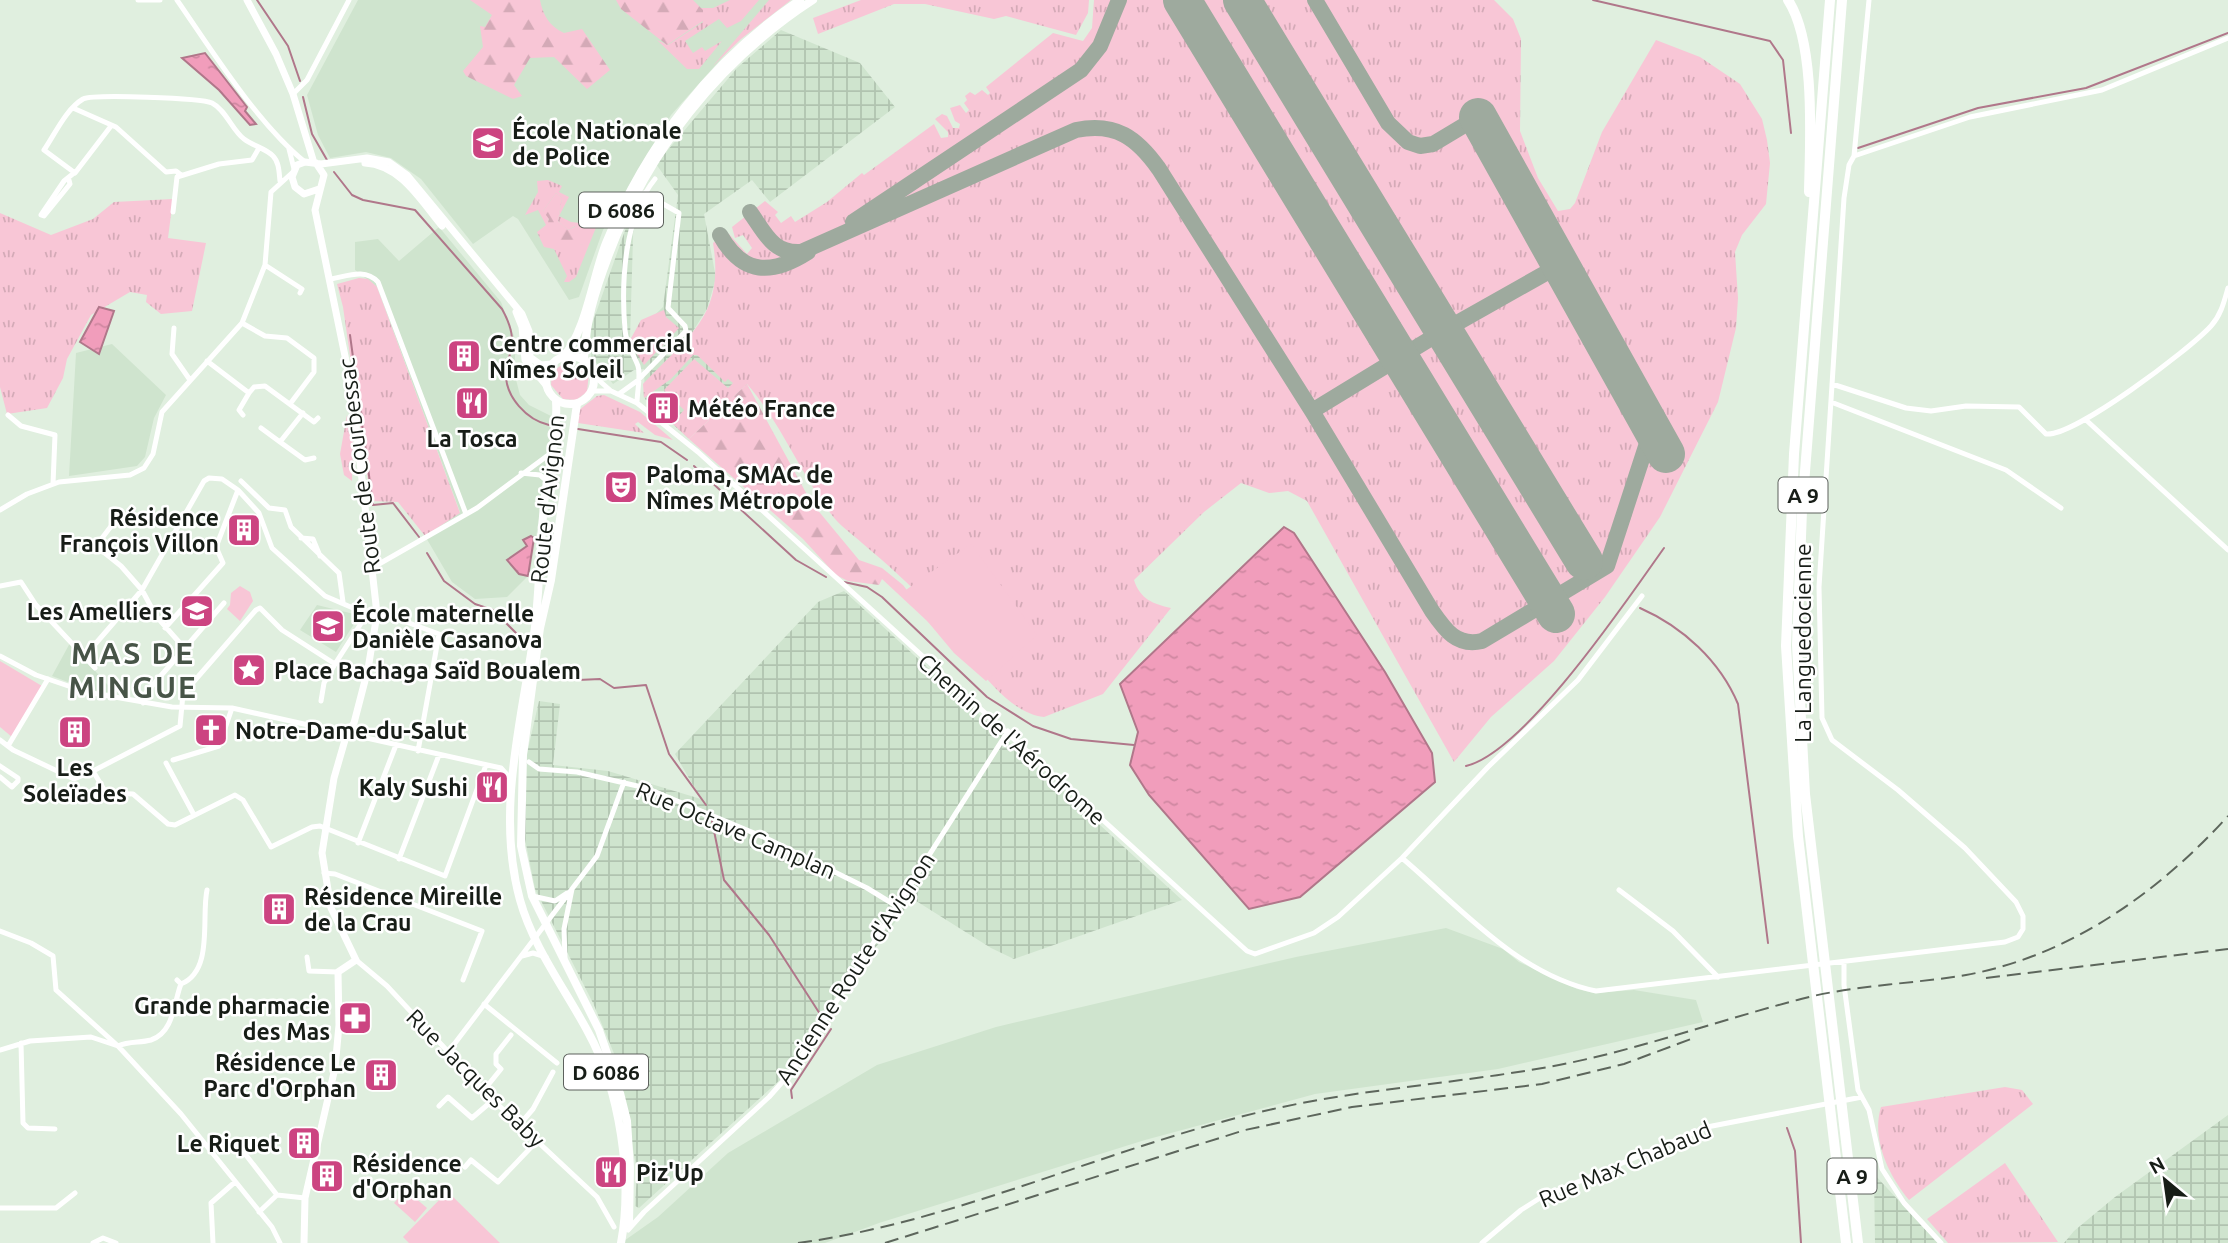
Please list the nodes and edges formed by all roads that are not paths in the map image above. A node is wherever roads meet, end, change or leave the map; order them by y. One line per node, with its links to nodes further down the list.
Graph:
1 (138, 0): 2 (street)
2 (160, 0)
3 (177, 0): 17 (street)
4 (247, 0): 13 (street)
5 (349, 0): 13 (street)
6 (800, 0): 40 (main road, D 6086)
7 (813, 0): 41 (main road, D 6086)
8 (1788, 0): 33 (highway)
9 (1830, 0): 33 (highway, La Languedocienne / A 9)
10 (1842, 0): 170 (highway, La Languedocienne / A 9)
11 (1869, 0): 18 (street)
12 (2228, 38): 18 (street)
13 (293, 94): 19 (street)
14 (73, 108): 15 (street); 16 (street); 21 (street)
15 (111, 126): 21 (street); 22 (street)
16 (259, 148): 22 (street); 26 (street)
17 (289, 149): 19 (street); 20 (street)
18 (1854, 156): 47 (street)
19 (310, 162): 20 (street); 23 (street); 43 (street)
20 (293, 170): 26 (street); 27 (street)
21 (75, 173): 25 (street)
22 (181, 175): 32 (street)
23 (324, 176): 28 (street); 48 (street)
24 (655, 179): 29 (street)
25 (69, 180): 25 (street)
26 (280, 181): 27 (street); 34 (street)
27 (295, 187): 30 (street)
28 (319, 189): 30 (street); 31 (street, Route de Courbessac)
29 (644, 193): 46 (street); 46 (street)
30 (304, 194): 31 (street, Route de Courbessac)
31 (316, 210): 35 (street, Route de Courbessac)
32 (173, 212)
33 (1813, 215): 169 (highway, La Languedocienne / A 9)
34 (265, 265): 37 (street); 38 (street)
35 (331, 279): 74 (street); 77 (street, Route de Courbessac)
36 (2228, 288): 62 (street)
37 (300, 293)
38 (242, 323): 42 (street); 56 (street)
39 (174, 328): 45 (street)
40 (563, 357): 41 (main road); 43 (main road)
41 (584, 360): 44 (main road)
42 (207, 361): 45 (street); 51 (street)
43 (552, 364): 48 (main road)
44 (594, 376): 49 (main road); 50 (street, Chemin de l'Aérodrome)
45 (190, 380): 70 (street)
46 (637, 381): 52 (street); 55 (street)
47 (1832, 384): 54 (street); 62 (street)
48 (546, 385): 53 (main road)
49 (592, 391): 50 (street, Chemin de l'Aérodrome); 57 (main road)
50 (611, 391): 52 (street, Chemin de l'Aérodrome)
51 (250, 393): 56 (street); 60 (street)
52 (619, 394): 55 (street, Chemin de l'Aérodrome)
53 (556, 401): 57 (main road); 65 (main road, Route d'Avignon / D 6086)
54 (1831, 402): 72 (street); 130 (street)
55 (637, 403): 96 (street, Chemin de l'Aérodrome)
56 (290, 404): 58 (street)
57 (577, 404): 121 (main road, Route d'Avignon / D 6086)
58 (303, 413): 61 (street); 64 (street)
59 (8, 415): 70 (street)
60 (243, 415)
61 (318, 418)
62 (2086, 420): 76 (street)
63 (261, 428): 64 (street)
64 (280, 442): 66 (street)
65 (552, 452): 67 (street); 69 (main road, Route d'Avignon / D 6086)
66 (314, 458)
67 (521, 473): 69 (street); 74 (street)
68 (242, 481): 81 (street)
69 (547, 481): 110 (main road, Route d'Avignon / D 6086)
70 (53, 484): 73 (street)
71 (238, 490): 79 (street); 81 (street); 85 (street)
72 (2061, 508)
73 (0, 510)
74 (466, 514): 77 (street)
75 (112, 525): 79 (street)
76 (2228, 550)
77 (372, 568): 84 (street, Route de Courbessac)
78 (0, 586): 88 (street)
79 (142, 590): 85 (street); 88 (street)
80 (1642, 596): 115 (street)
81 (343, 602): 83 (street)
82 (224, 603): 86 (street)
83 (367, 614): 84 (street); 89 (street)
84 (377, 614): 97 (street, Route de Courbessac); 101 (street)
85 (165, 628): 86 (street)
86 (183, 651): 93 (street)
87 (0, 656): 91 (street)
88 (84, 657): 90 (street)
89 (335, 664): 92 (street); 94 (street)
90 (95, 668)
91 (48, 679): 93 (street); 100 (street)
92 (321, 701)
93 (143, 703): 94 (street)
94 (182, 708): 95 (street); 108 (street)
95 (232, 708): 97 (street); 103 (street)
96 (1008, 731): 115 (street, Chemin de l'Aérodrome); 122 (street, Ancienne Route d'Avignon)
97 (347, 733): 99 (street); 113 (street, Route de Courbessac)
98 (0, 740): 100 (street)
99 (396, 745): 101 (street); 114 (street)
100 (9, 746): 108 (street)
101 (418, 751): 102 (street)
102 (439, 755): 106 (street); 116 (street)
103 (173, 760)
104 (529, 762): 111 (street, Rue Octave Camplan)
105 (166, 763): 112 (street)
106 (486, 765): 110 (street); 116 (street)
107 (0, 766): 109 (street)
108 (93, 771): 112 (street)
109 (0, 777)
110 (512, 779): 125 (main road, Route d'Avignon / D 6086)
111 (624, 782): 118 (street); 122 (street, Rue Octave Camplan)
112 (194, 815): 113 (street)
113 (324, 828): 114 (street); 117 (street, Route de Courbessac)
114 (358, 843): 116 (street)
115 (1402, 858): 133 (street)
116 (399, 859)
117 (324, 873): 129 (street, Route de Courbessac); 134 (street)
118 (572, 889): 121 (street); 123 (street); 131 (street)
119 (206, 890): 138 (street)
120 (1619, 890): 133 (street)
121 (532, 896): 123 (main road, Route d'Avignon / D 6086)
122 (898, 907): 159 (street, Ancienne Route d'Avignon)
123 (545, 924): 125 (street); 131 (main road, Route d'Avignon / D 6086)
124 (0, 931): 138 (street)
125 (534, 936): 127 (street); 128 (main road, Route d'Avignon / D 6086)
126 (307, 957): 132 (street)
127 (519, 957): 128 (street); 135 (street)
128 (546, 958): 167 (main road, Route d'Avignon / D 6086)
129 (356, 960): 132 (street); 140 (street, Rue Jacques Baby)
130 (1844, 962): 133 (street); 144 (street)
131 (566, 965): 156 (main road, Route d'Avignon / D 6086)
132 (338, 972): 155 (street)
133 (1718, 977)
134 (463, 979)
135 (484, 1004): 140 (street); 141 (street)
136 (511, 1035): 143 (street)
137 (21, 1043): 138 (street); 139 (street); 148 (street)
138 (118, 1046): 152 (street)
139 (0, 1050)
140 (449, 1051): 143 (street, Rue Jacques Baby)
141 (556, 1063)
142 (553, 1072): 147 (street)
143 (484, 1090): 145 (street, Rue Jacques Baby)
144 (1862, 1097): 168 (street, Rue Max Chabaud); 171 (street)
145 (493, 1100): 146 (street); 147 (street, Rue Jacques Baby)
146 (439, 1106)
147 (521, 1123): 149 (street, Rue Jacques Baby)
148 (55, 1129)
149 (538, 1140): 151 (street); 160 (street, Rue Jacques Baby)
150 (243, 1150): 154 (street)
151 (465, 1167)
152 (235, 1182): 158 (street); 165 (street)
153 (75, 1194): 157 (street)
154 (277, 1195): 155 (street); 158 (street)
155 (305, 1198): 162 (street)
156 (630, 1207): 159 (street); 161 (main road, Route d'Avignon / D 6086)
157 (0, 1209)
158 (259, 1212): 166 (street)
159 (644, 1212): 161 (street, Ancienne Route d'Avignon)
160 (614, 1227)
161 (628, 1230): 167 (main road, Route d'Avignon / D 6086)
162 (306, 1242)
163 (93, 1243): 164 (street)
164 (116, 1243)
165 (213, 1243)
166 (280, 1243)
167 (624, 1243)
168 (1482, 1243)
169 (1846, 1243)
170 (1858, 1243)
171 (1941, 1243)

